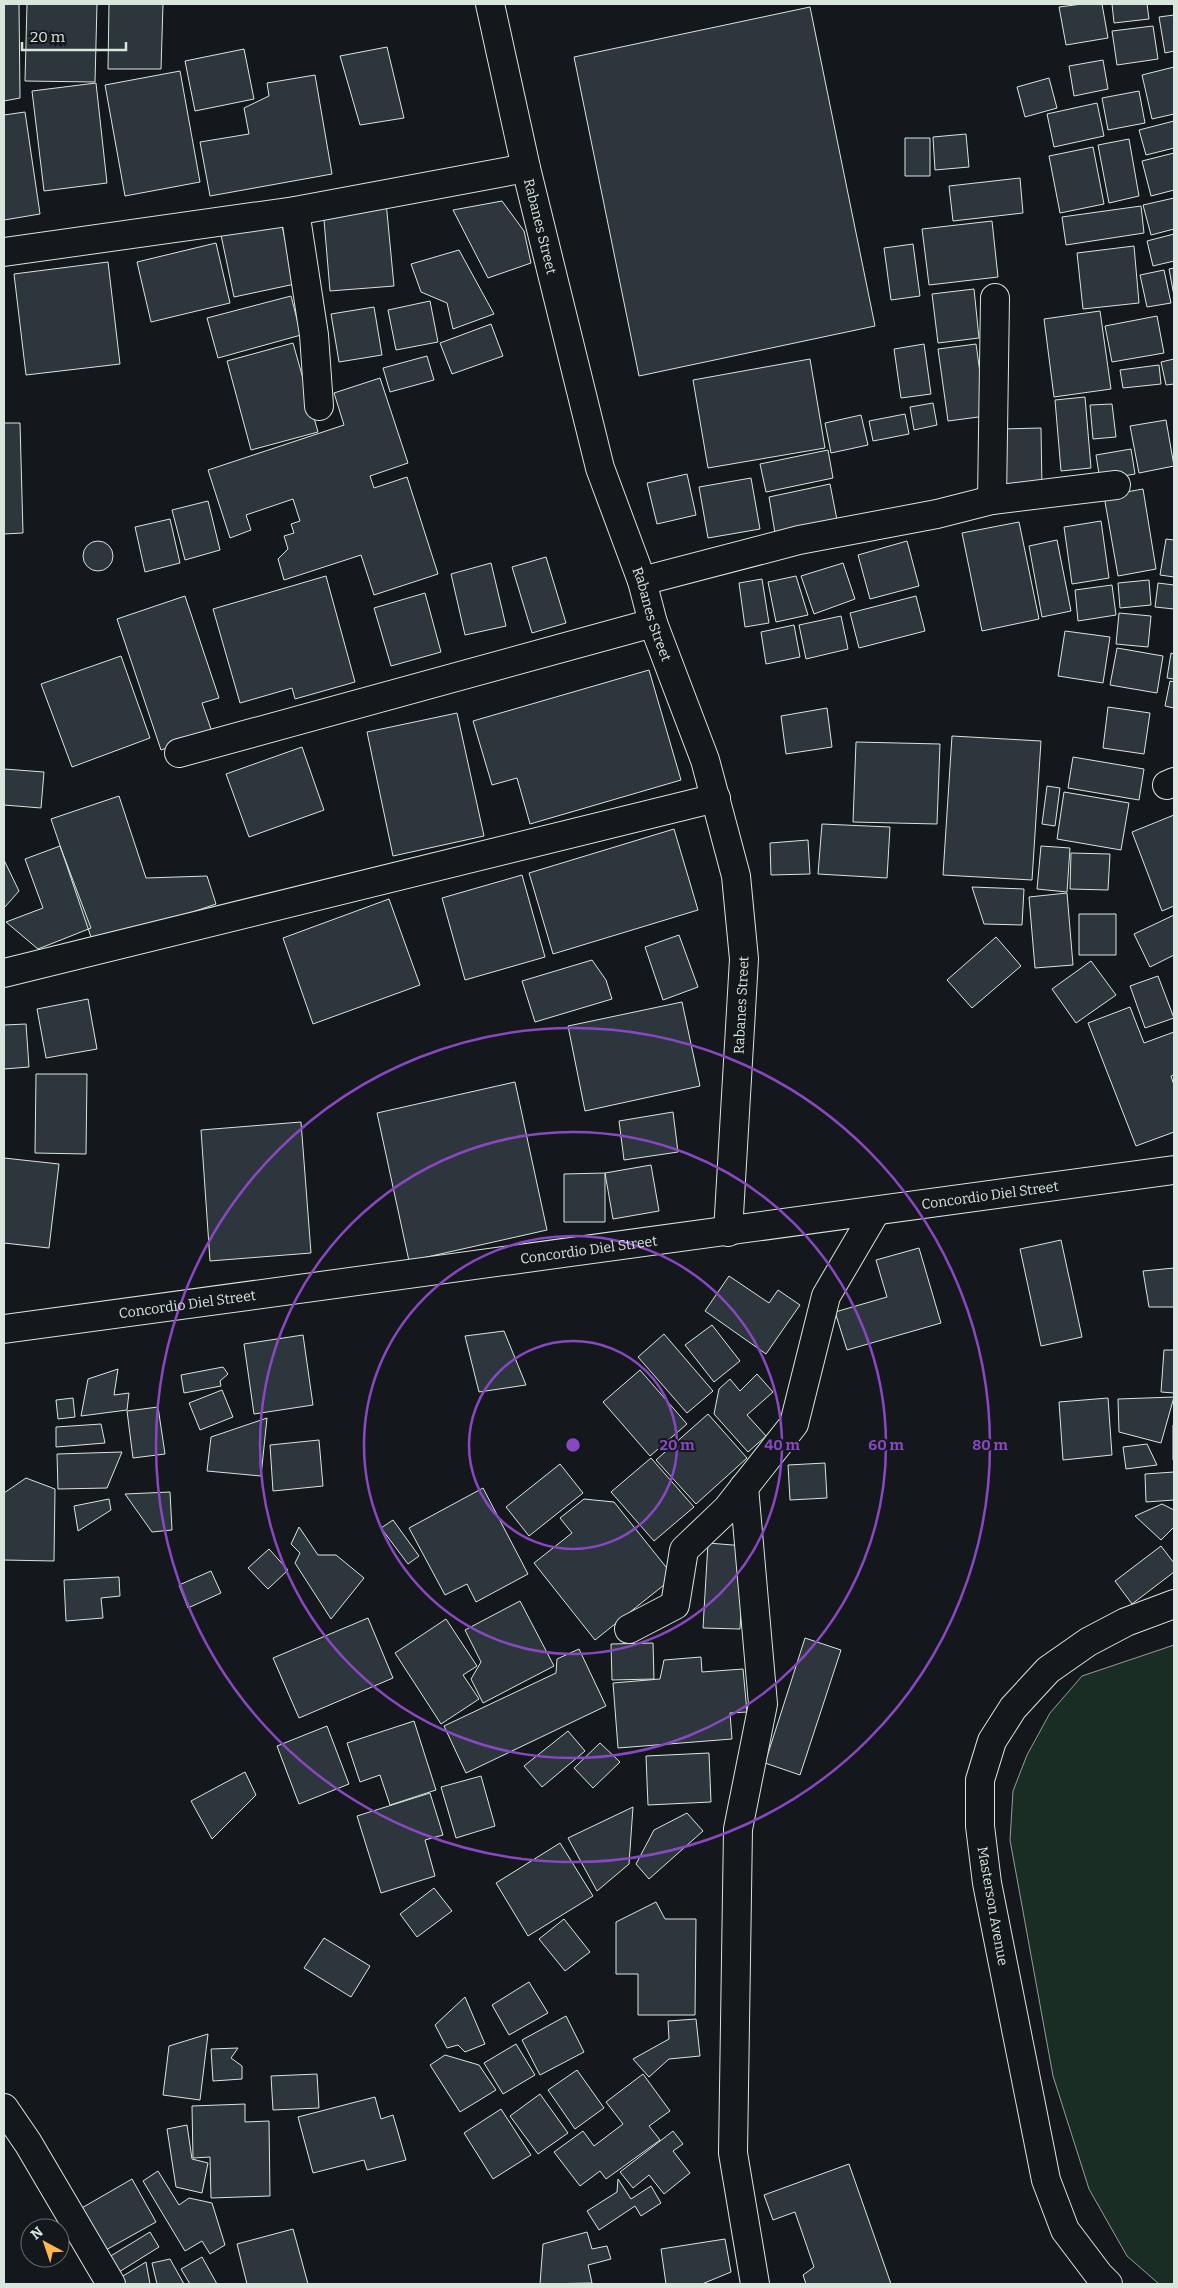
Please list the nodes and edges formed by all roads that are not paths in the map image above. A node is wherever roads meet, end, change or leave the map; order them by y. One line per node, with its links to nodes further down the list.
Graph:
1 (490, 4): 2 (street, Rabanes Street)
2 (526, 168): 3 (street); 9 (street, Rabanes Street)
3 (295, 211): 4 (street); 6 (street)
4 (4, 252)
5 (995, 298): 8 (street)
6 (319, 406)
7 (1116, 485): 8 (street)
8 (992, 500): 9 (street)
9 (642, 581): 10 (street, Rabanes Street)
10 (654, 623): 11 (street); 12 (street, Rabanes Street)
11 (179, 753)
12 (716, 798): 13 (street); 16 (street, Rabanes Street)
13 (4, 973)
14 (1174, 1170): 15 (street, Concordio Diel Street)
15 (876, 1212): 16 (street, Concordio Diel Street); 18 (street)
16 (728, 1232): 17 (street, Concordio Diel Street)
17 (4, 1329)
18 (744, 1487): 20 (street); 23 (street)
19 (1174, 1604): 24 (street, Masterson Avenue)
20 (629, 1629)
21 (4, 2108): 22 (street)
22 (111, 2284)
23 (754, 2284)
24 (1108, 2284)

